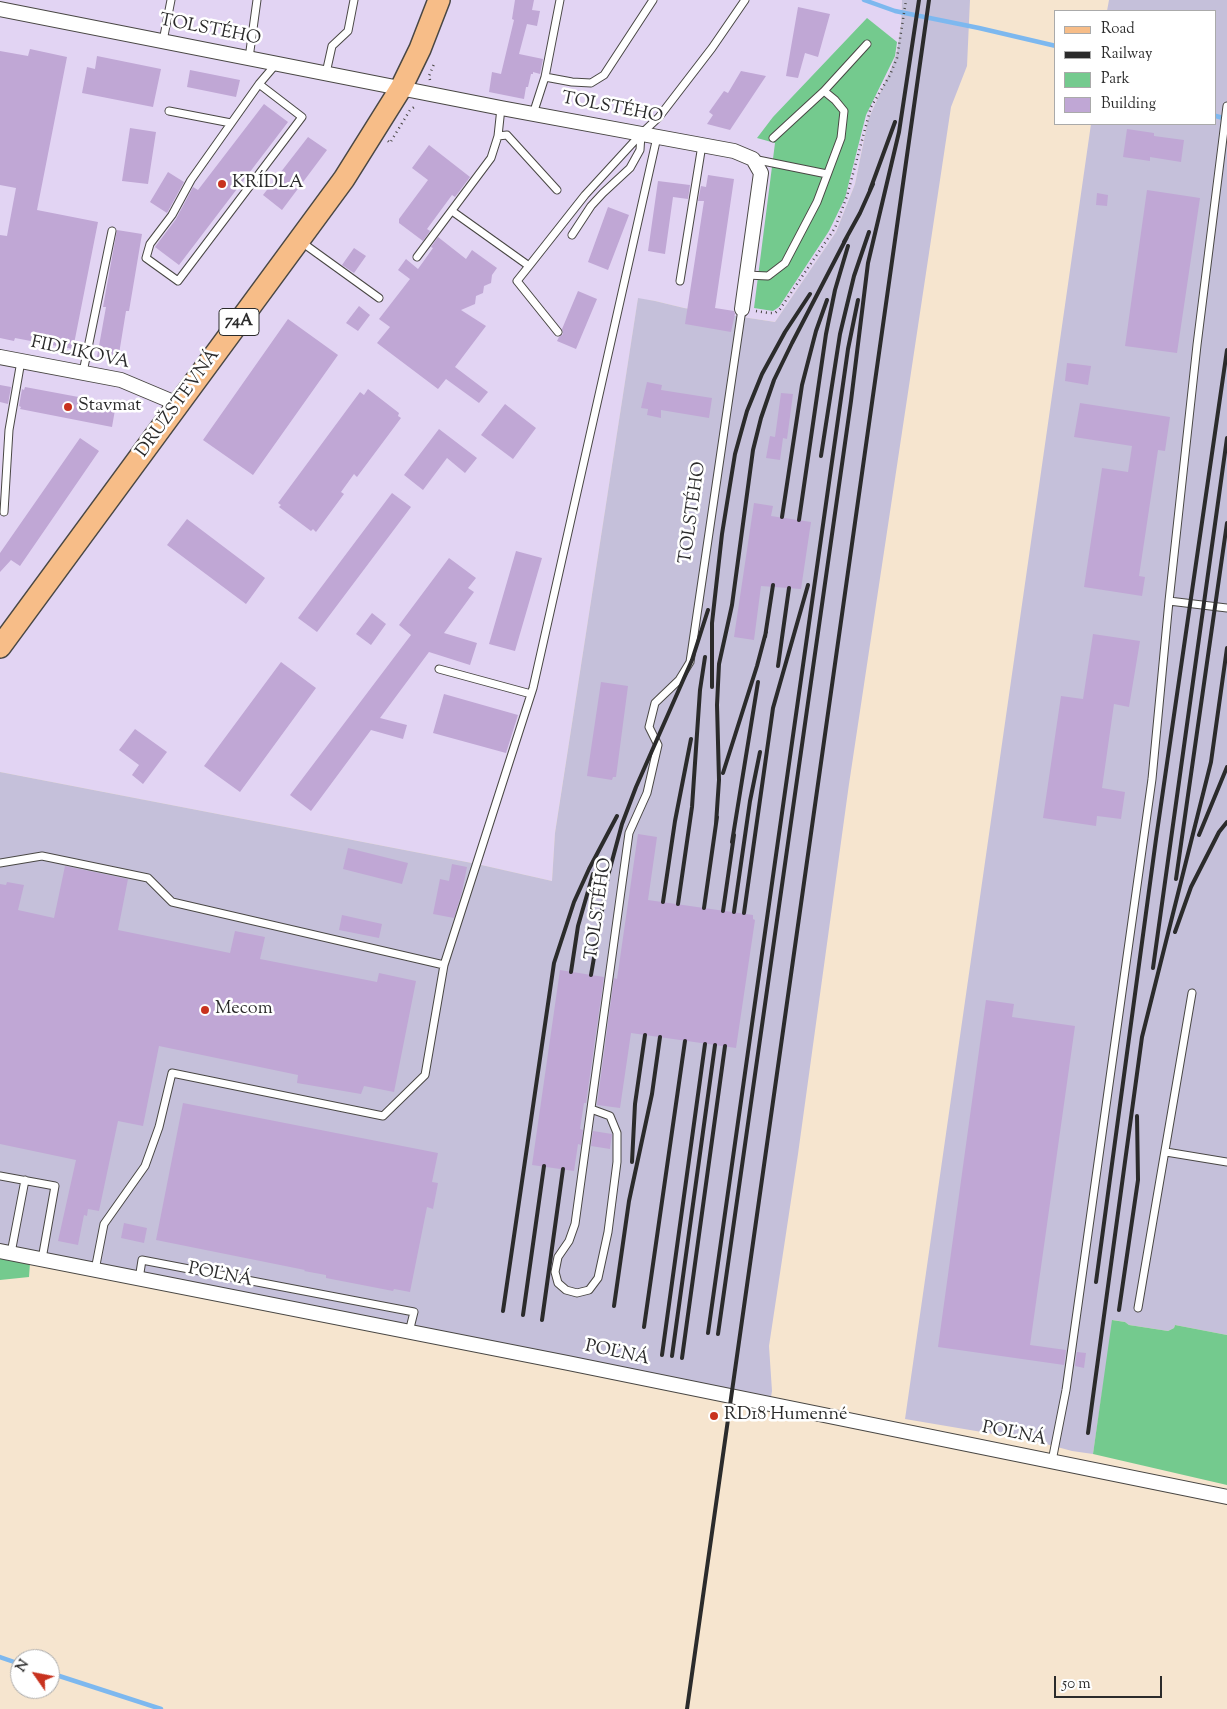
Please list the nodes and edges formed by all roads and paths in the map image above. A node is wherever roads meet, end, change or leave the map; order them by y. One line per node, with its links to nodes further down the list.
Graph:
1 (171, 0): 10 (lane)
2 (257, 0): 12 (lane)
3 (354, 0): 14 (lane)
4 (439, 0): 17 (main road, DRUŽSTEVNÁ / 74A)
5 (560, 0): 15 (lane)
6 (653, 0): 15 (lane)
7 (745, 0): 25 (lane)
8 (906, 0): 42 (path)
9 (0, 9): 10 (street, TOLSTÉHO)
10 (163, 41): 12 (street, TOLSTÉHO)
11 (867, 44): 18 (lane)
12 (249, 58): 13 (street, TOLSTÉHO)
13 (276, 63): 14 (street, TOLSTÉHO); 16 (lane)
14 (326, 73): 17 (street, TOLSTÉHO)
15 (545, 77): 23 (lane)
16 (259, 84): 24 (lane); 24 (lane)
17 (401, 88): 20 (street, TOLSTÉHO); 36 (main road, DRUŽSTEVNÁ / 74A)
18 (824, 91): 28 (lane); 31 (lane)
19 (1227, 106): 22 (lane)
20 (501, 108): 23 (street, TOLSTÉHO); 26 (lane)
21 (169, 111): 24 (lane)
22 (1226, 111): 49 (lane)
23 (533, 114): 25 (street, TOLSTÉHO)
24 (231, 123)
25 (641, 134): 27 (street, TOLSTÉHO); 35 (lane); 38 (lane)
26 (498, 136): 32 (lane); 33 (lane)
27 (657, 137): 29 (street, TOLSTÉHO); 53 (lane)
28 (773, 138)
29 (702, 145): 30 (street, TOLSTÉHO); 40 (lane)
30 (753, 158): 31 (lane); 39 (street, TOLSTÉHO)
31 (828, 174): 39 (lane)
32 (556, 190)
33 (452, 211): 37 (lane); 38 (lane)
34 (112, 231): 46 (lane)
35 (572, 235)
36 (300, 241): 41 (lane); 47 (main road, DRUŽSTEVNÁ / 74A)
37 (417, 257)
38 (528, 266): 43 (lane)
39 (747, 275): 42 (street, TOLSTÉHO)
40 (680, 281)
41 (379, 298)
42 (742, 309): 57 (lane, TOLSTÉHO)
43 (558, 332)
44 (0, 357): 45 (street, FIDLIKOVA)
45 (21, 361): 46 (street, FIDLIKOVA); 48 (lane)
46 (83, 372): 47 (street, FIDLIKOVA)
47 (178, 404): 51 (main road, DRUŽSTEVNÁ / 74A)
48 (4, 512)
49 (1169, 601): 50 (lane); 68 (lane)
50 (1227, 608)
51 (0, 647)
52 (439, 669): 53 (lane)
53 (531, 694): 55 (lane)
54 (0, 863): 55 (lane)
55 (444, 965): 64 (lane)
56 (1192, 993): 58 (lane)
57 (591, 1109): 57 (lane, TOLSTÉHO)
58 (1166, 1152): 59 (lane); 66 (lane)
59 (1227, 1162)
60 (0, 1176): 61 (lane)
61 (25, 1180): 62 (lane); 63 (lane)
62 (5, 1252): 63 (street, POĽNÁ)
63 (42, 1259): 64 (street, POĽNÁ)
64 (95, 1270): 65 (street, POĽNÁ)
65 (139, 1279): 67 (street, POĽNÁ); 67 (lane)
66 (1138, 1308)
67 (409, 1332): 68 (street, POĽNÁ)
68 (1052, 1461): 69 (street, POĽNÁ)
69 (1227, 1496)

